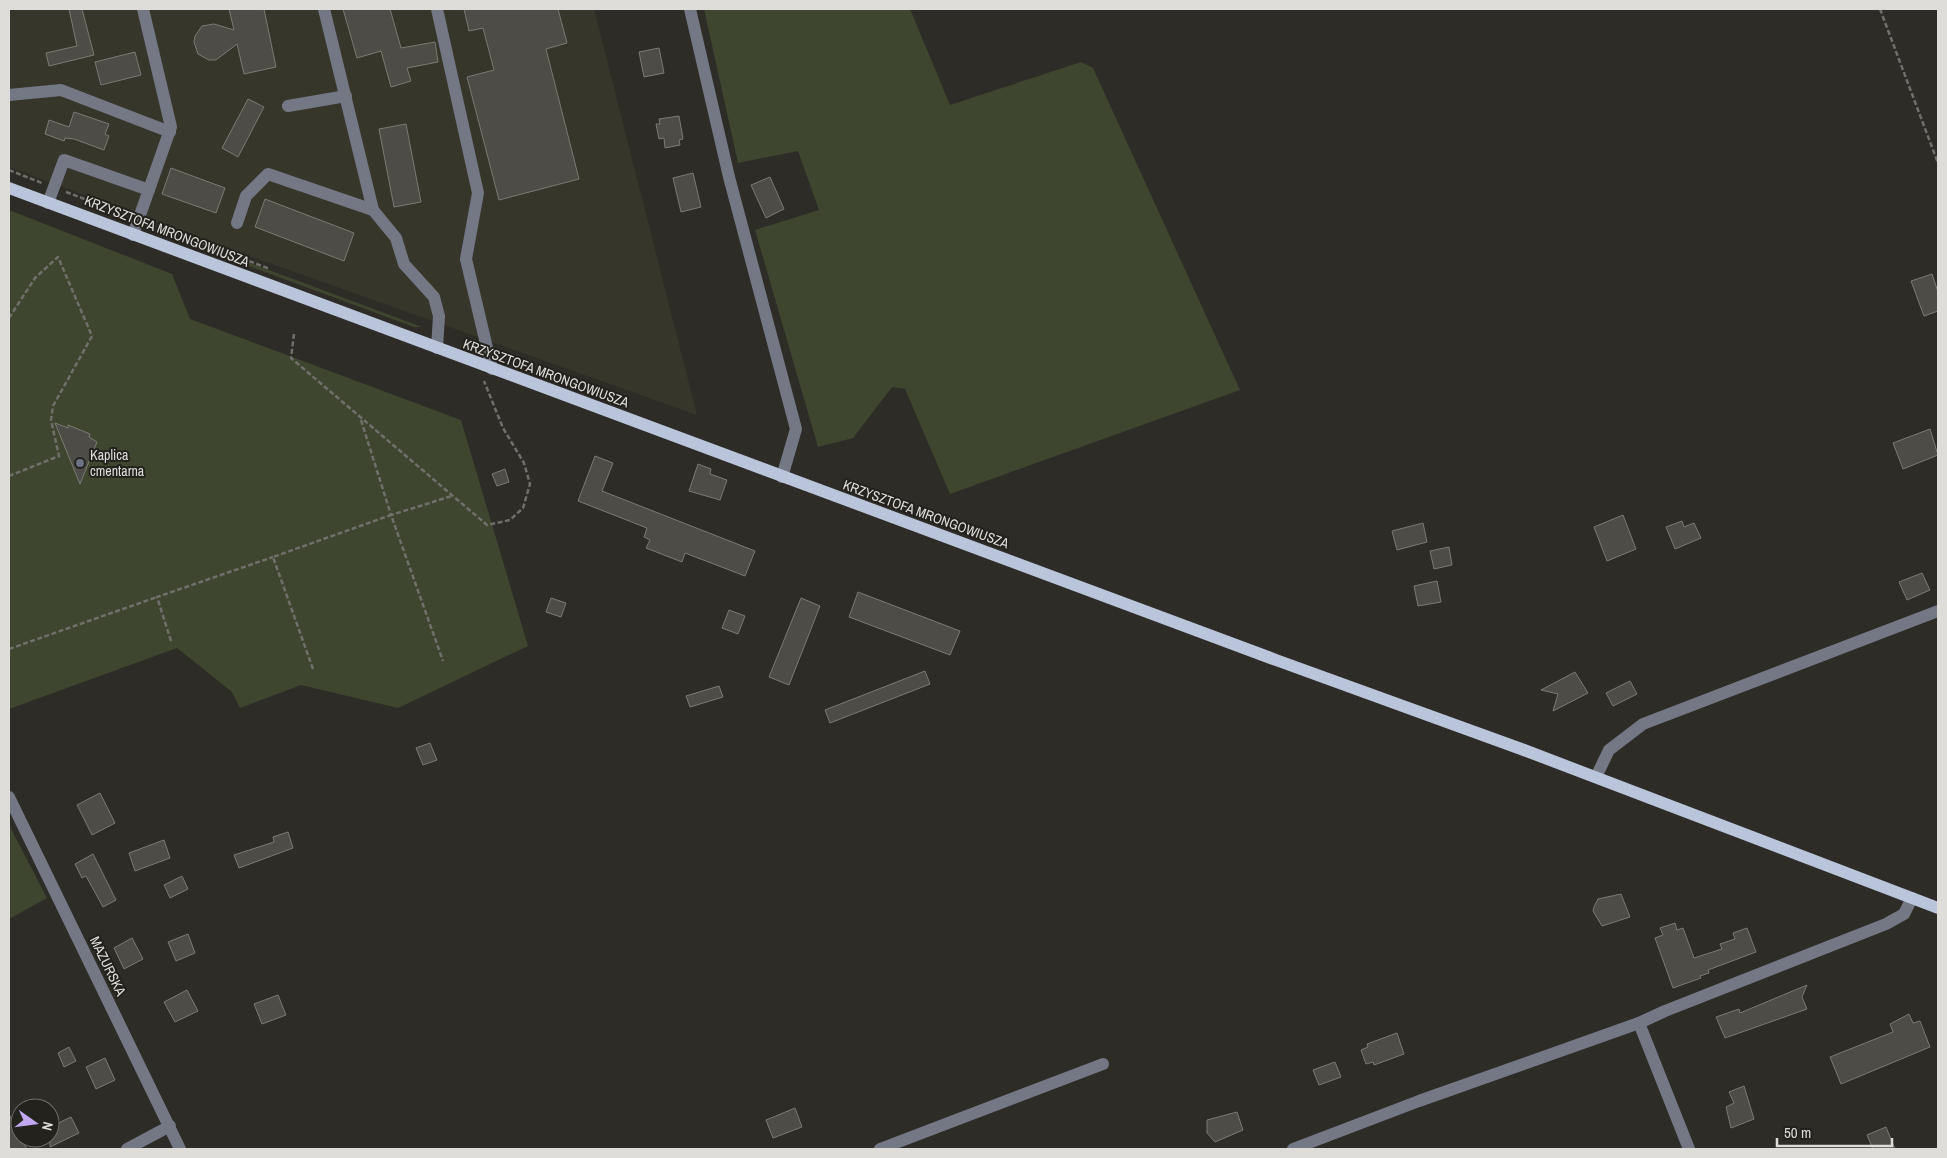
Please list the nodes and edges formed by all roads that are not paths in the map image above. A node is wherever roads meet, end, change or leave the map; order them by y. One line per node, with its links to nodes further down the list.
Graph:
1 (143, 9): 8 (street)
2 (324, 9): 6 (street)
3 (437, 9): 16 (street)
4 (690, 9): 17 (street)
5 (9, 95): 8 (street)
6 (346, 96): 7 (street); 12 (street)
7 (288, 106)
8 (170, 132): 10 (street)
9 (9, 188): 11 (main road, KRZYSZTOFA MRONGOWIUSZA)
10 (149, 190): 11 (street); 14 (street)
11 (48, 203): 14 (main road, KRZYSZTOFA MRONGOWIUSZA)
12 (373, 210): 13 (street); 15 (street)
13 (237, 223)
14 (133, 235): 15 (main road, KRZYSZTOFA MRONGOWIUSZA)
15 (437, 348): 16 (main road, KRZYSZTOFA MRONGOWIUSZA)
16 (488, 367): 17 (main road, KRZYSZTOFA MRONGOWIUSZA)
17 (782, 477): 19 (main road, KRZYSZTOFA MRONGOWIUSZA)
18 (1938, 611): 19 (street)
19 (1596, 777): 21 (main road, KRZYSZTOFA MRONGOWIUSZA)
20 (9, 797): 25 (street, MAZURSKA)
21 (1912, 898): 22 (main road, KRZYSZTOFA MRONGOWIUSZA); 23 (street)
22 (1938, 908)
23 (1639, 1023): 29 (street); 30 (street)
24 (1103, 1064): 28 (street)
25 (170, 1126): 26 (street); 27 (street, MAZURSKA)
26 (127, 1149)
27 (180, 1149)
28 (880, 1149)
29 (1293, 1149)
30 (1688, 1149)

